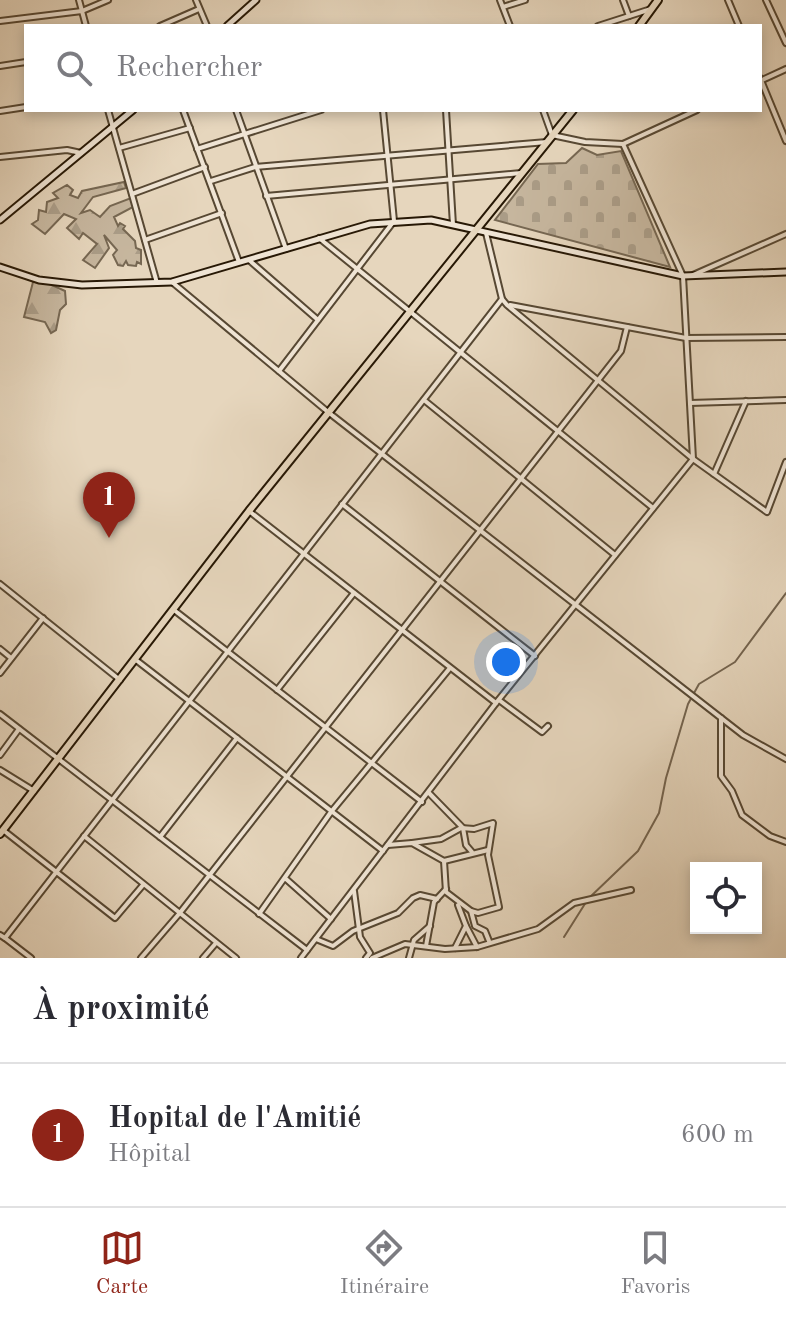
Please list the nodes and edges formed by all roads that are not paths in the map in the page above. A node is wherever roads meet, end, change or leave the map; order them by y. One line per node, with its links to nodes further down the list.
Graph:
1 (79, 0): 14 (street)
2 (108, 0): 14 (street)
3 (196, 0): 13 (street)
4 (256, 0): 20 (street)
5 (500, 0): 11 (street)
6 (525, 0): 11 (street)
7 (623, 0): 15 (street)
8 (658, 0): 12 (main road)
9 (728, 0): 24 (street)
10 (766, 0): 25 (street)
11 (503, 7): 21 (street)
12 (653, 8): 15 (street); 23 (main road)
13 (199, 9): 18 (street); 19 (street)
14 (82, 11): 16 (street); 17 (street)
15 (629, 16): 22 (street)
16 (0, 21)
17 (85, 24)
18 (165, 24)
19 (206, 24)
20 (229, 24)
21 (509, 24)
22 (604, 24)
23 (641, 24)
24 (738, 24)
25 (786, 43)
26 (24, 62): 27 (street)
27 (0, 66)
28 (786, 69): 29 (street)
29 (762, 79)
30 (762, 85): 47 (street)
31 (24, 107): 32 (street)
32 (0, 111)
33 (108, 112): 44 (street)
34 (131, 112): 44 (street)
35 (184, 112): 43 (street)
36 (237, 112): 45 (street)
37 (314, 112): 45 (street)
38 (383, 112): 53 (street)
39 (446, 112): 51 (street)
40 (544, 112): 46 (street)
41 (571, 112): 46 (main road)
42 (693, 112): 48 (street)
43 (190, 128): 49 (street); 50 (street)
44 (112, 129): 49 (street); 52 (street); 64 (street)
45 (244, 133): 50 (street); 56 (street)
46 (550, 138): 48 (street); 51 (street); 57 (main road)
47 (786, 141)
48 (623, 144): 78 (street)
49 (119, 148): 61 (street)
50 (197, 149): 55 (street)
51 (449, 150): 53 (street); 58 (street)
52 (81, 153): 54 (street); 64 (street)
53 (387, 155): 56 (street); 60 (street)
54 (0, 157)
55 (205, 167): 59 (street); 61 (street)
56 (255, 167): 59 (street); 62 (street)
57 (521, 173): 58 (street); 67 (main road)
58 (450, 177): 60 (street); 66 (street)
59 (211, 181): 63 (street)
60 (390, 184): 62 (street); 65 (street)
61 (132, 194): 71 (street)
62 (266, 196): 72 (street)
63 (222, 213): 71 (street); 74 (street)
64 (0, 221)
65 (394, 221): 66 (street); 70 (street); 76 (street)
66 (453, 225): 67 (street)
67 (474, 230): 68 (street); 84 (main road)
68 (486, 232): 78 (street); 82 (street)
69 (786, 234): 79 (street)
70 (319, 238): 72 (street); 76 (street)
71 (145, 240): 81 (street)
72 (286, 249): 73 (street)
73 (249, 260): 74 (street); 85 (street)
74 (239, 262): 80 (street)
75 (0, 267): 81 (street)
76 (359, 270): 84 (street); 85 (street)
77 (786, 272): 79 (street)
78 (683, 276): 79 (street); 88 (street)
79 (691, 276)
80 (172, 282): 81 (street); 90 (street)
81 (157, 283)
82 (502, 299): 83 (street); 89 (street)
83 (507, 305): 86 (street); 91 (street)
84 (410, 315): 89 (street); 96 (main road)
85 (318, 320): 90 (street)
86 (627, 327): 88 (street); 91 (street)
87 (786, 337): 88 (street)
88 (686, 338): 95 (street)
89 (459, 351): 92 (street); 97 (street)
90 (279, 371): 96 (street)
91 (598, 380): 97 (street); 99 (street)
92 (424, 400): 98 (street); 102 (street)
93 (786, 400): 94 (street)
94 (746, 401): 95 (street); 101 (street)
95 (690, 403): 99 (street)
96 (328, 412): 98 (street); 105 (main road)
97 (558, 431): 102 (street); 104 (street)
98 (383, 452): 103 (street); 106 (street)
99 (693, 459): 101 (street); 104 (street)
100 (786, 462): 101 (street)
101 (714, 474)
102 (520, 479): 106 (street); 108 (street)
103 (342, 504): 107 (street); 109 (street)
104 (653, 508): 108 (street)
105 (249, 511): 107 (street); 113 (main road)
106 (480, 530): 109 (street); 112 (street)
107 (305, 552): 111 (street); 117 (street)
108 (615, 555): 112 (street)
109 (440, 580): 115 (street); 118 (street)
110 (0, 584): 114 (street)
111 (354, 593): 115 (street); 124 (street)
112 (575, 604): 118 (street); 128 (street)
113 (174, 610): 117 (street); 120 (main road)
114 (43, 618): 119 (street); 123 (street)
115 (402, 630): 121 (street); 130 (street)
116 (0, 649): 119 (street)
117 (229, 650): 124 (street); 125 (street)
118 (535, 656): 126 (street)
119 (12, 658): 122 (street)
120 (136, 660): 123 (main road); 125 (street)
121 (450, 668): 126 (street); 136 (street)
122 (0, 673)
123 (121, 680): 134 (main road)
124 (277, 690): 130 (street)
125 (191, 699): 132 (street); 141 (street)
126 (498, 702): 129 (street); 140 (street)
127 (0, 714): 131 (street)
128 (721, 718): 135 (street); 148 (street)
129 (548, 726)
130 (325, 728): 136 (street); 138 (street)
131 (19, 729): 133 (street); 134 (street)
132 (237, 738): 138 (street); 147 (street)
133 (0, 755)
134 (58, 759): 139 (main road); 141 (street)
135 (786, 759)
136 (371, 762): 142 (street); 143 (street)
137 (0, 770): 139 (street)
138 (287, 777): 143 (street); 156 (street)
139 (34, 791): 145 (main road)
140 (429, 793): 142 (street); 144 (street)
141 (111, 800): 146 (street); 147 (street)
142 (422, 802): 150 (street)
143 (331, 812): 152 (street); 157 (street)
144 (463, 828): 149 (street); 151 (street); 153 (street)
145 (1, 832): 155 (street)
146 (84, 836): 155 (street); 158 (street)
147 (159, 838): 156 (street)
148 (786, 842)
149 (412, 843): 150 (street); 154 (street)
150 (388, 845): 152 (street)
151 (488, 850): 153 (street); 164 (street)
152 (383, 851): 159 (street)
153 (472, 852): 154 (street)
154 (444, 861): 160 (street)
155 (57, 871): 158 (street); 171 (street)
156 (210, 876): 165 (street); 166 (street)
157 (286, 879): 166 (street); 167 (street)
158 (143, 885): 165 (street)
159 (354, 889): 167 (street); 170 (street)
160 (446, 889): 162 (street); 163 (street)
161 (631, 890): 173 (street)
162 (437, 899): 168 (street); 170 (street)
163 (457, 903): 164 (street); 169 (street)
164 (471, 911): 173 (street)
165 (179, 914): 174 (street); 181 (street)
166 (259, 914): 179 (street)
167 (331, 919): 172 (street)
168 (432, 924): 175 (street); 176 (street)
169 (466, 926): 177 (street); 178 (street)
170 (360, 929): 172 (street); 185 (street)
171 (2, 937): 180 (street)
172 (316, 939): 179 (street)
173 (490, 942): 177 (street)
174 (216, 943): 182 (street); 183 (street)
175 (411, 945): 176 (street); 185 (street); 186 (street)
176 (426, 946): 178 (street)
177 (477, 947): 178 (street)
178 (455, 948)
179 (304, 954): 184 (street)
180 (31, 958)
181 (141, 958)
182 (203, 958)
183 (236, 958)
184 (309, 958)
185 (369, 958)
186 (409, 958)

